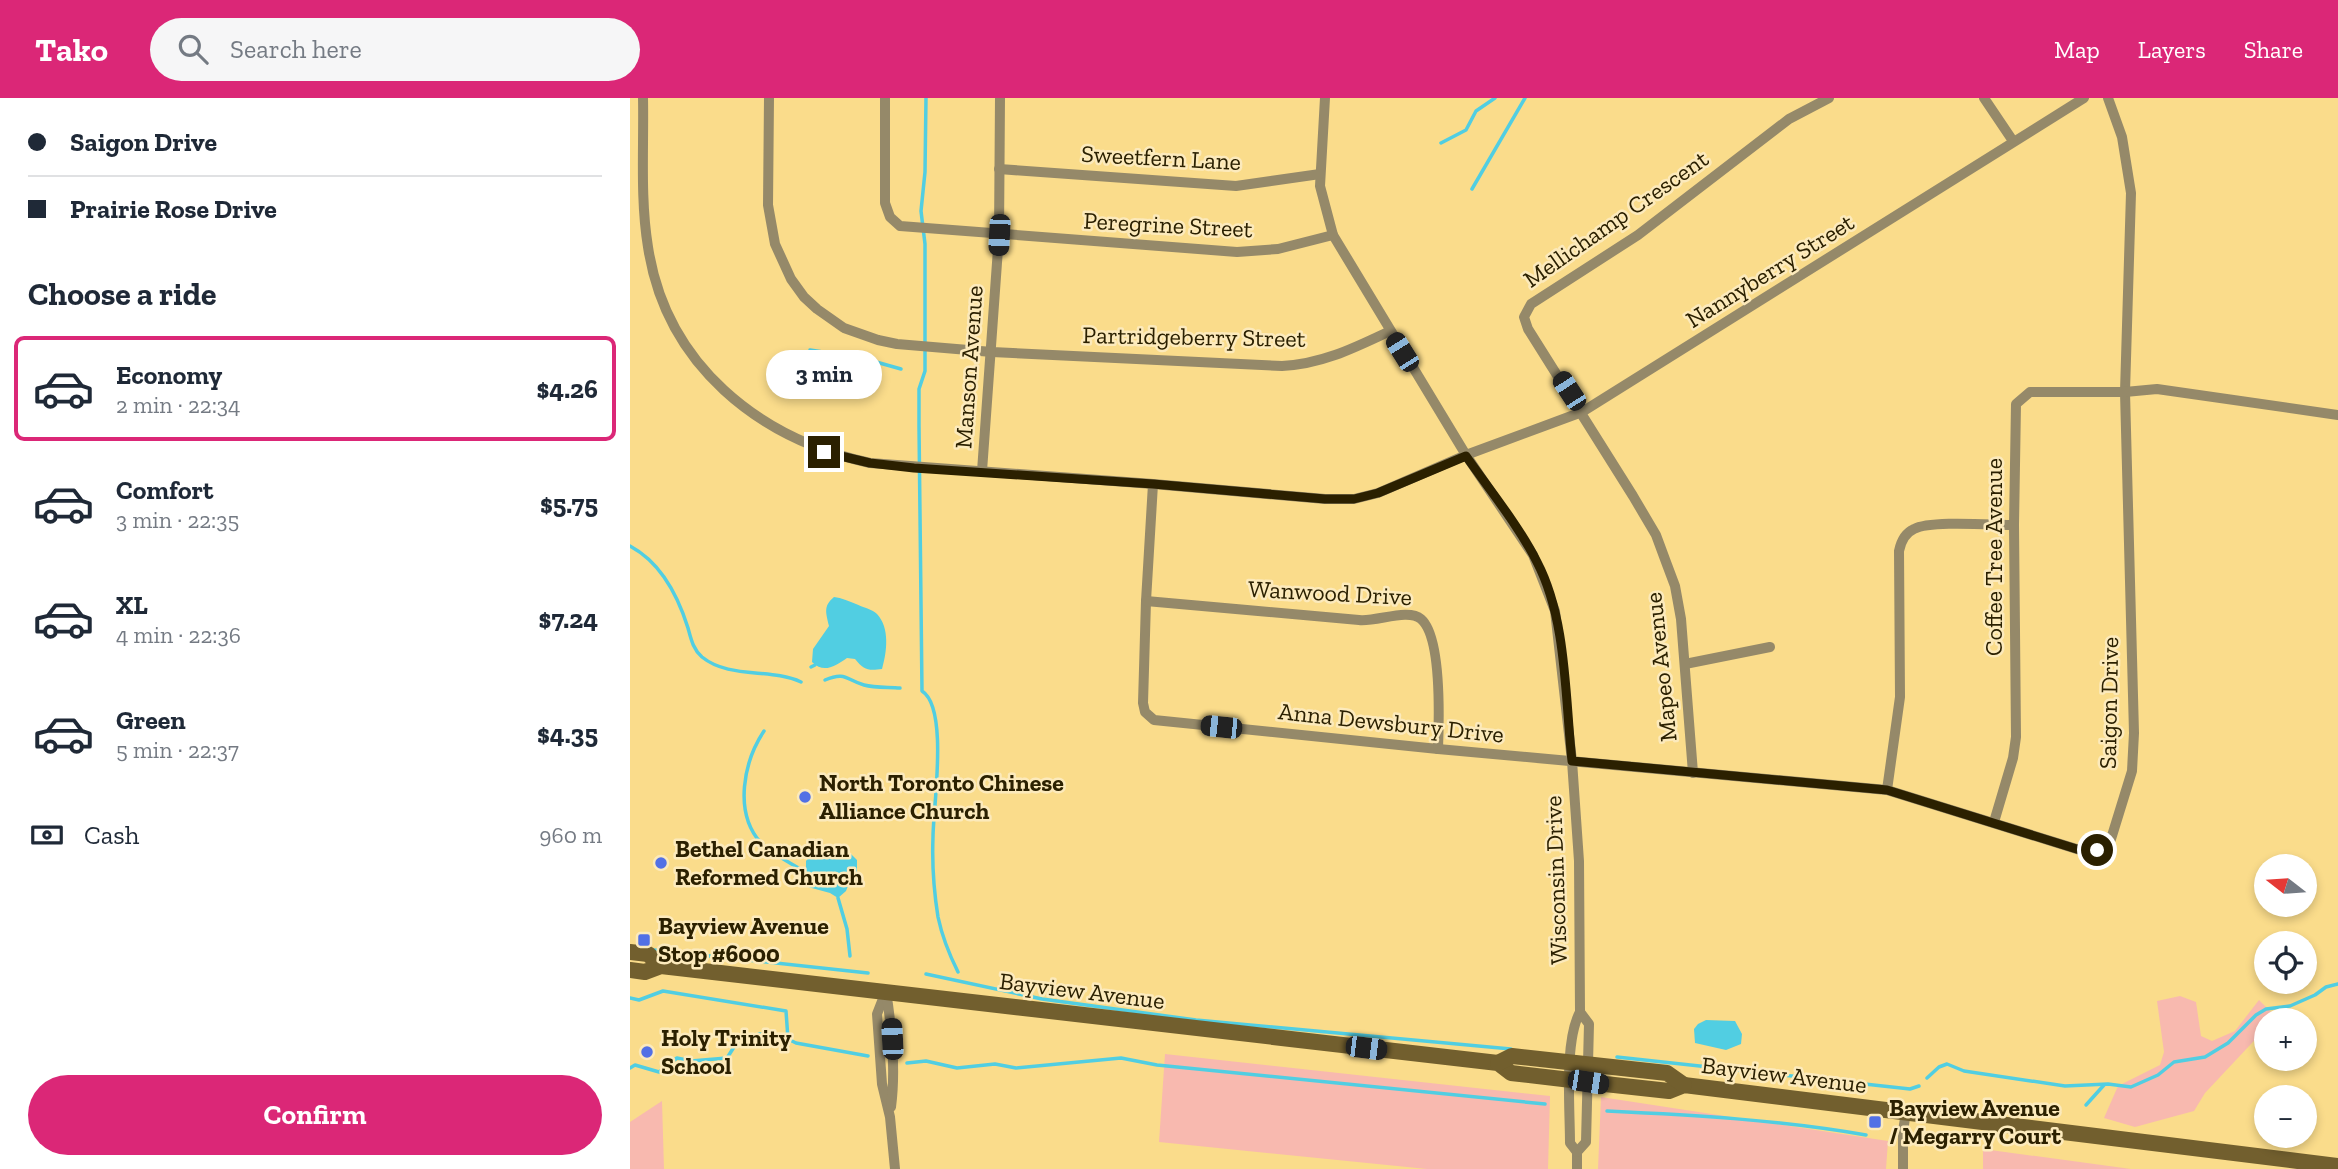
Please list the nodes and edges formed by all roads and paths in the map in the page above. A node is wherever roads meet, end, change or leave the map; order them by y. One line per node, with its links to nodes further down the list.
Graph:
1 (643, 98): 21 (street, Nannyberry Street)
2 (769, 98): 16 (street, Partridgeberry Street)
3 (885, 98): 14 (street, Peregrine Street)
4 (1000, 98): 11 (street, Manson Avenue)
5 (1325, 98): 12 (street, Wisconsin Drive)
6 (1829, 98): 18 (street, Mellichamp Crescent)
7 (1984, 98): 10 (street)
8 (2084, 98): 10 (street, Nannyberry Street)
9 (2108, 98): 17 (street, Saigon Drive)
10 (2013, 141): 18 (street, Nannyberry Street)
11 (999, 169): 12 (street, Sweetfern Lane); 14 (street, Manson Avenue)
12 (1320, 174): 13 (street, Wisconsin Drive)
13 (1332, 234): 14 (street, Peregrine Street); 15 (street, Wisconsin Drive)
14 (999, 235): 16 (street, Manson Avenue)
15 (1390, 331): 16 (street, Partridgeberry Street); 20 (street, Wisconsin Drive)
16 (992, 352): 21 (street, Manson Avenue)
17 (2125, 392): 19 (street, Coffee Tree Avenue); 23 (street, Coffee Tree Avenue); 31 (street, Saigon Drive)
18 (1582, 412): 20 (street, Nannyberry Street); 26 (street, Mapeo Avenue)
19 (2338, 415)
20 (1466, 456): 22 (street, Nannyberry Street); 28 (street, Wisconsin Drive)
21 (982, 471): 22 (street, Nannyberry Street)
22 (1153, 484): 24 (street, Anna Dewsbury Drive)
23 (2014, 525): 30 (street); 31 (street, Coffee Tree Avenue)
24 (1146, 601): 27 (street, Anna Dewsbury Drive); 27 (street, Wanwood Drive)
25 (1770, 647): 26 (street)
26 (1685, 664): 29 (street, Mapeo Avenue)
27 (1438, 749): 28 (street, Anna Dewsbury Drive)
28 (1572, 761): 29 (street, Saigon Drive); 36 (street, Wisconsin Drive)
29 (1693, 773): 30 (street, Saigon Drive)
30 (1887, 790): 31 (street, Saigon Drive)
31 (1994, 822)
32 (630, 952): 33 (main road, Bayview Avenue)
33 (660, 965): 34 (main road, Bayview Avenue); 35 (main road, Bayview Avenue)
34 (630, 970)
35 (886, 991): 37 (main road, Bayview Avenue); 46 (street)
36 (1580, 1012): 38 (street, Wisconsin Drive); 39 (street, Wisconsin Drive)
37 (1498, 1063): 38 (main road, Bayview Avenue); 40 (main road, Bayview Avenue)
38 (1570, 1063): 39 (main road, Bayview Avenue); 40 (street, Wisconsin Drive)
39 (1587, 1064): 41 (street, Wisconsin Drive); 42 (main road, Bayview Avenue)
40 (1570, 1080): 41 (main road, Bayview Avenue); 44 (street, Wisconsin Drive)
41 (1588, 1082): 42 (main road, Bayview Avenue); 44 (street, Wisconsin Drive)
42 (1684, 1085): 43 (main road, Bayview Avenue)
43 (1906, 1112): 45 (main road, Bayview Avenue); 48 (street)
44 (1577, 1152): 47 (street)
45 (2338, 1166)
46 (895, 1169)
47 (1577, 1169)
48 (1903, 1169)

